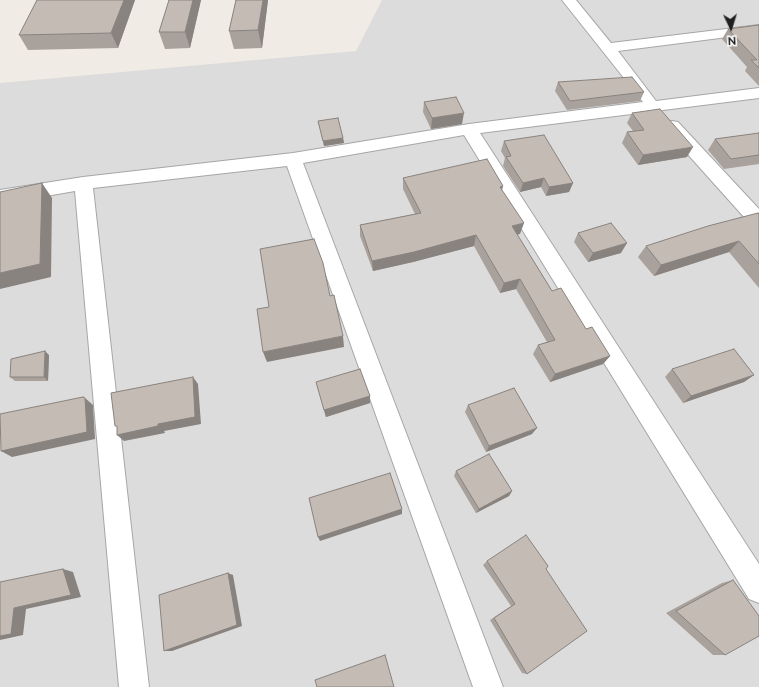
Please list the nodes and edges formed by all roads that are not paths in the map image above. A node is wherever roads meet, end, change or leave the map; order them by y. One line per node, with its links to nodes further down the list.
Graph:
1 (570, 0): 3 (street)
2 (759, 29): 3 (street)
3 (607, 48): 5 (street)
4 (759, 94): 5 (street)
5 (654, 106): 6 (street); 10 (street)
6 (469, 130): 7 (street); 11 (street)
7 (293, 159): 8 (street); 13 (street)
8 (83, 183): 9 (street); 12 (street)
9 (0, 197)
10 (759, 221)
11 (759, 589)
12 (134, 687)
13 (488, 687)

